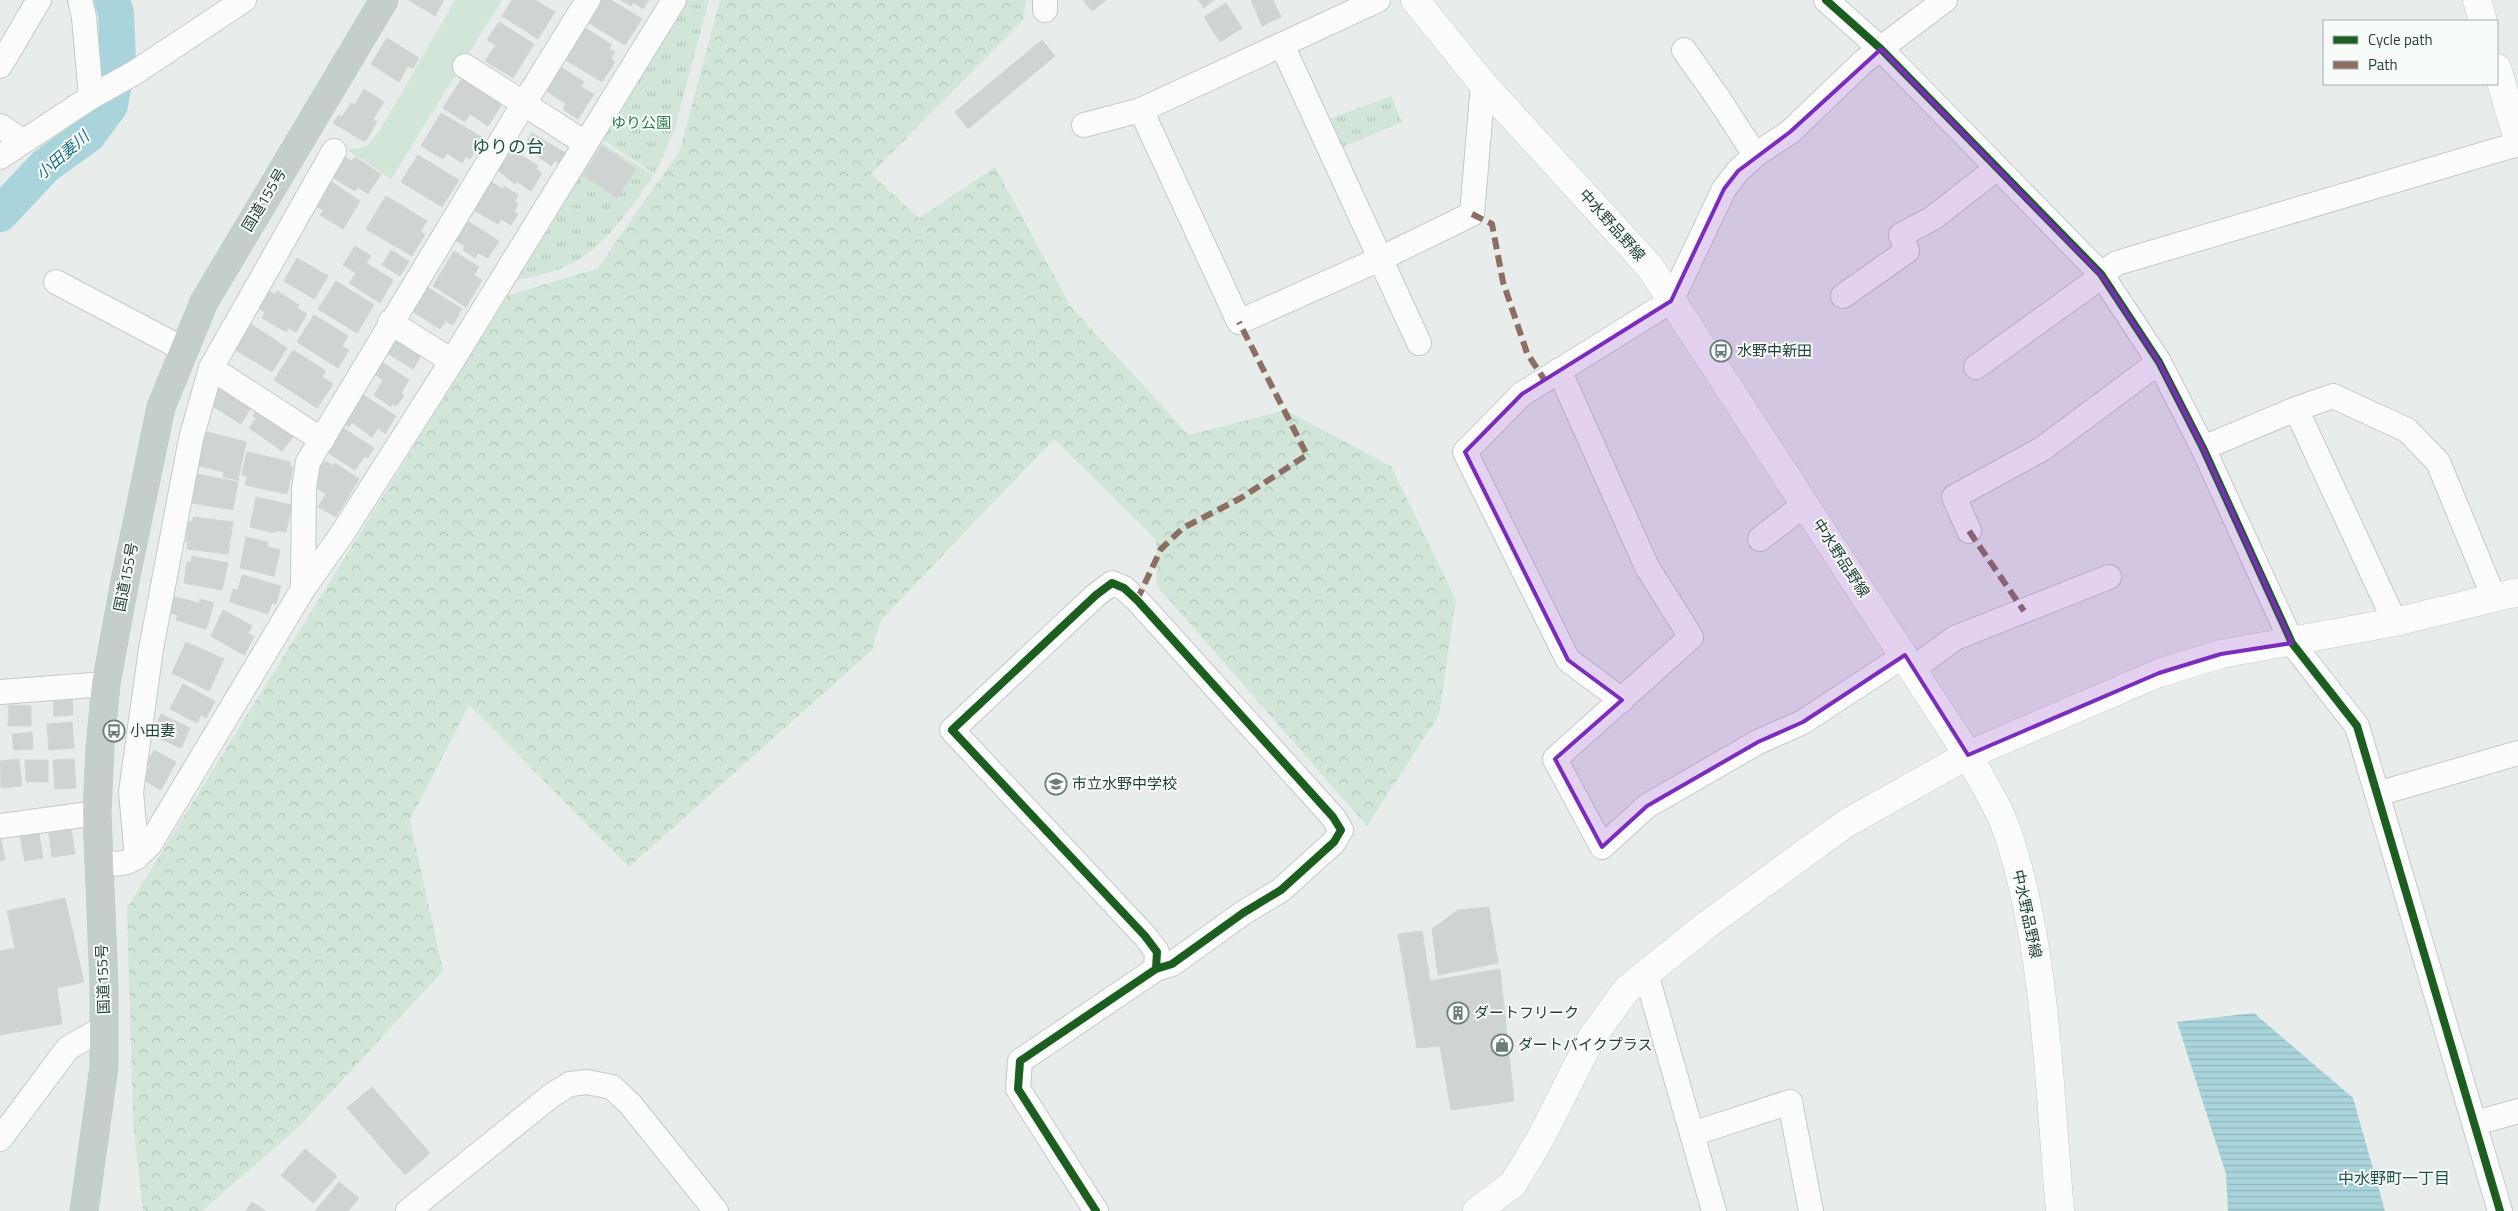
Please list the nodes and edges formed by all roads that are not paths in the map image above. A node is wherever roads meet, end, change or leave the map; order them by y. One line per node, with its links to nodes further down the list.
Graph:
1 (39, 0): 16 (street)
2 (80, 0): 20 (street)
3 (244, 0): 20 (street)
4 (384, 0): 40 (highway, 国道155号)
5 (588, 0): 21 (street)
6 (674, 0): 27 (street)
7 (1378, 0): 13 (street)
8 (1415, 0): 19 (main road, 中水野品野線)
9 (1826, 0): 14 (street)
10 (1945, 0): 14 (street)
11 (2477, 0): 12 (main road)
12 (2483, 20)
13 (1282, 45): 22 (street); 33 (street)
14 (1881, 49): 30 (street); 32 (street)
15 (1684, 50): 30 (street)
16 (0, 66)
17 (465, 66): 21 (street)
18 (2498, 71): 25 (main road)
19 (1483, 84): 33 (street); 37 (main road, 中水野品野線)
20 (95, 95): 26 (street)
21 (523, 104): 27 (street); 38 (street)
22 (1141, 110): 23 (street); 33 (street)
23 (1084, 125)
24 (0, 126): 26 (street)
25 (2518, 140)
26 (22, 141): 31 (street)
27 (585, 143): 41 (street)
28 (2518, 144): 34 (street)
29 (334, 151): 44 (street)
30 (1755, 155): 37 (street)
31 (0, 156)
32 (1997, 168): 34 (street); 36 (street)
33 (1380, 259): 39 (street)
34 (2102, 275): 42 (street); 43 (street)
35 (56, 282): 40 (street)
36 (1843, 296)
37 (1671, 301): 45 (street); 49 (main road, 中水野品野線)
38 (390, 322): 41 (street); 47 (street)
39 (1419, 343)
40 (183, 349): 58 (highway, 国道155号)
41 (452, 361): 53 (street)
42 (2159, 362): 48 (street); 50 (street)
43 (1976, 367)
44 (212, 368): 47 (street); 66 (street)
45 (1559, 370): 60 (street); 60 (street)
46 (2296, 409): 48 (street); 54 (street); 55 (street)
47 (322, 440): 53 (street)
48 (2203, 448): 56 (street)
49 (1805, 504): 51 (street); 57 (main road, 中水野品野線)
50 (1969, 531)
51 (1760, 539)
52 (2110, 577): 57 (street)
53 (303, 589): 66 (street)
54 (2506, 595): 55 (main road)
55 (2396, 622): 56 (main road)
56 (2292, 643): 62 (main road); 63 (street)
57 (1909, 661): 60 (street); 62 (main road, 中水野品野線)
58 (106, 684): 59 (street); 64 (highway, 国道155号)
59 (0, 692)
60 (1622, 700)
61 (2518, 753): 63 (street)
62 (1968, 755): 69 (main road); 82 (main road, 中水野品野線)
63 (2376, 794): 72 (street)
64 (98, 813): 65 (street); 67 (highway, 国道155号)
65 (0, 826)
66 (137, 857): 67 (street)
67 (99, 861): 70 (highway, 国道155号)
68 (1156, 969): 68 (street); 78 (street)
69 (1646, 973): 79 (main road); 80 (street)
70 (105, 1027): 74 (street); 75 (highway, 国道155号)
71 (2518, 1111): 72 (street)
72 (2476, 1123): 83 (street)
73 (1695, 1134): 81 (street)
74 (0, 1139)
75 (84, 1211)
76 (408, 1211): 77 (street)
77 (716, 1211)
78 (1096, 1211)
79 (1477, 1211)
80 (1714, 1211)
81 (1811, 1211)
82 (2060, 1211)
83 (2500, 1211)

